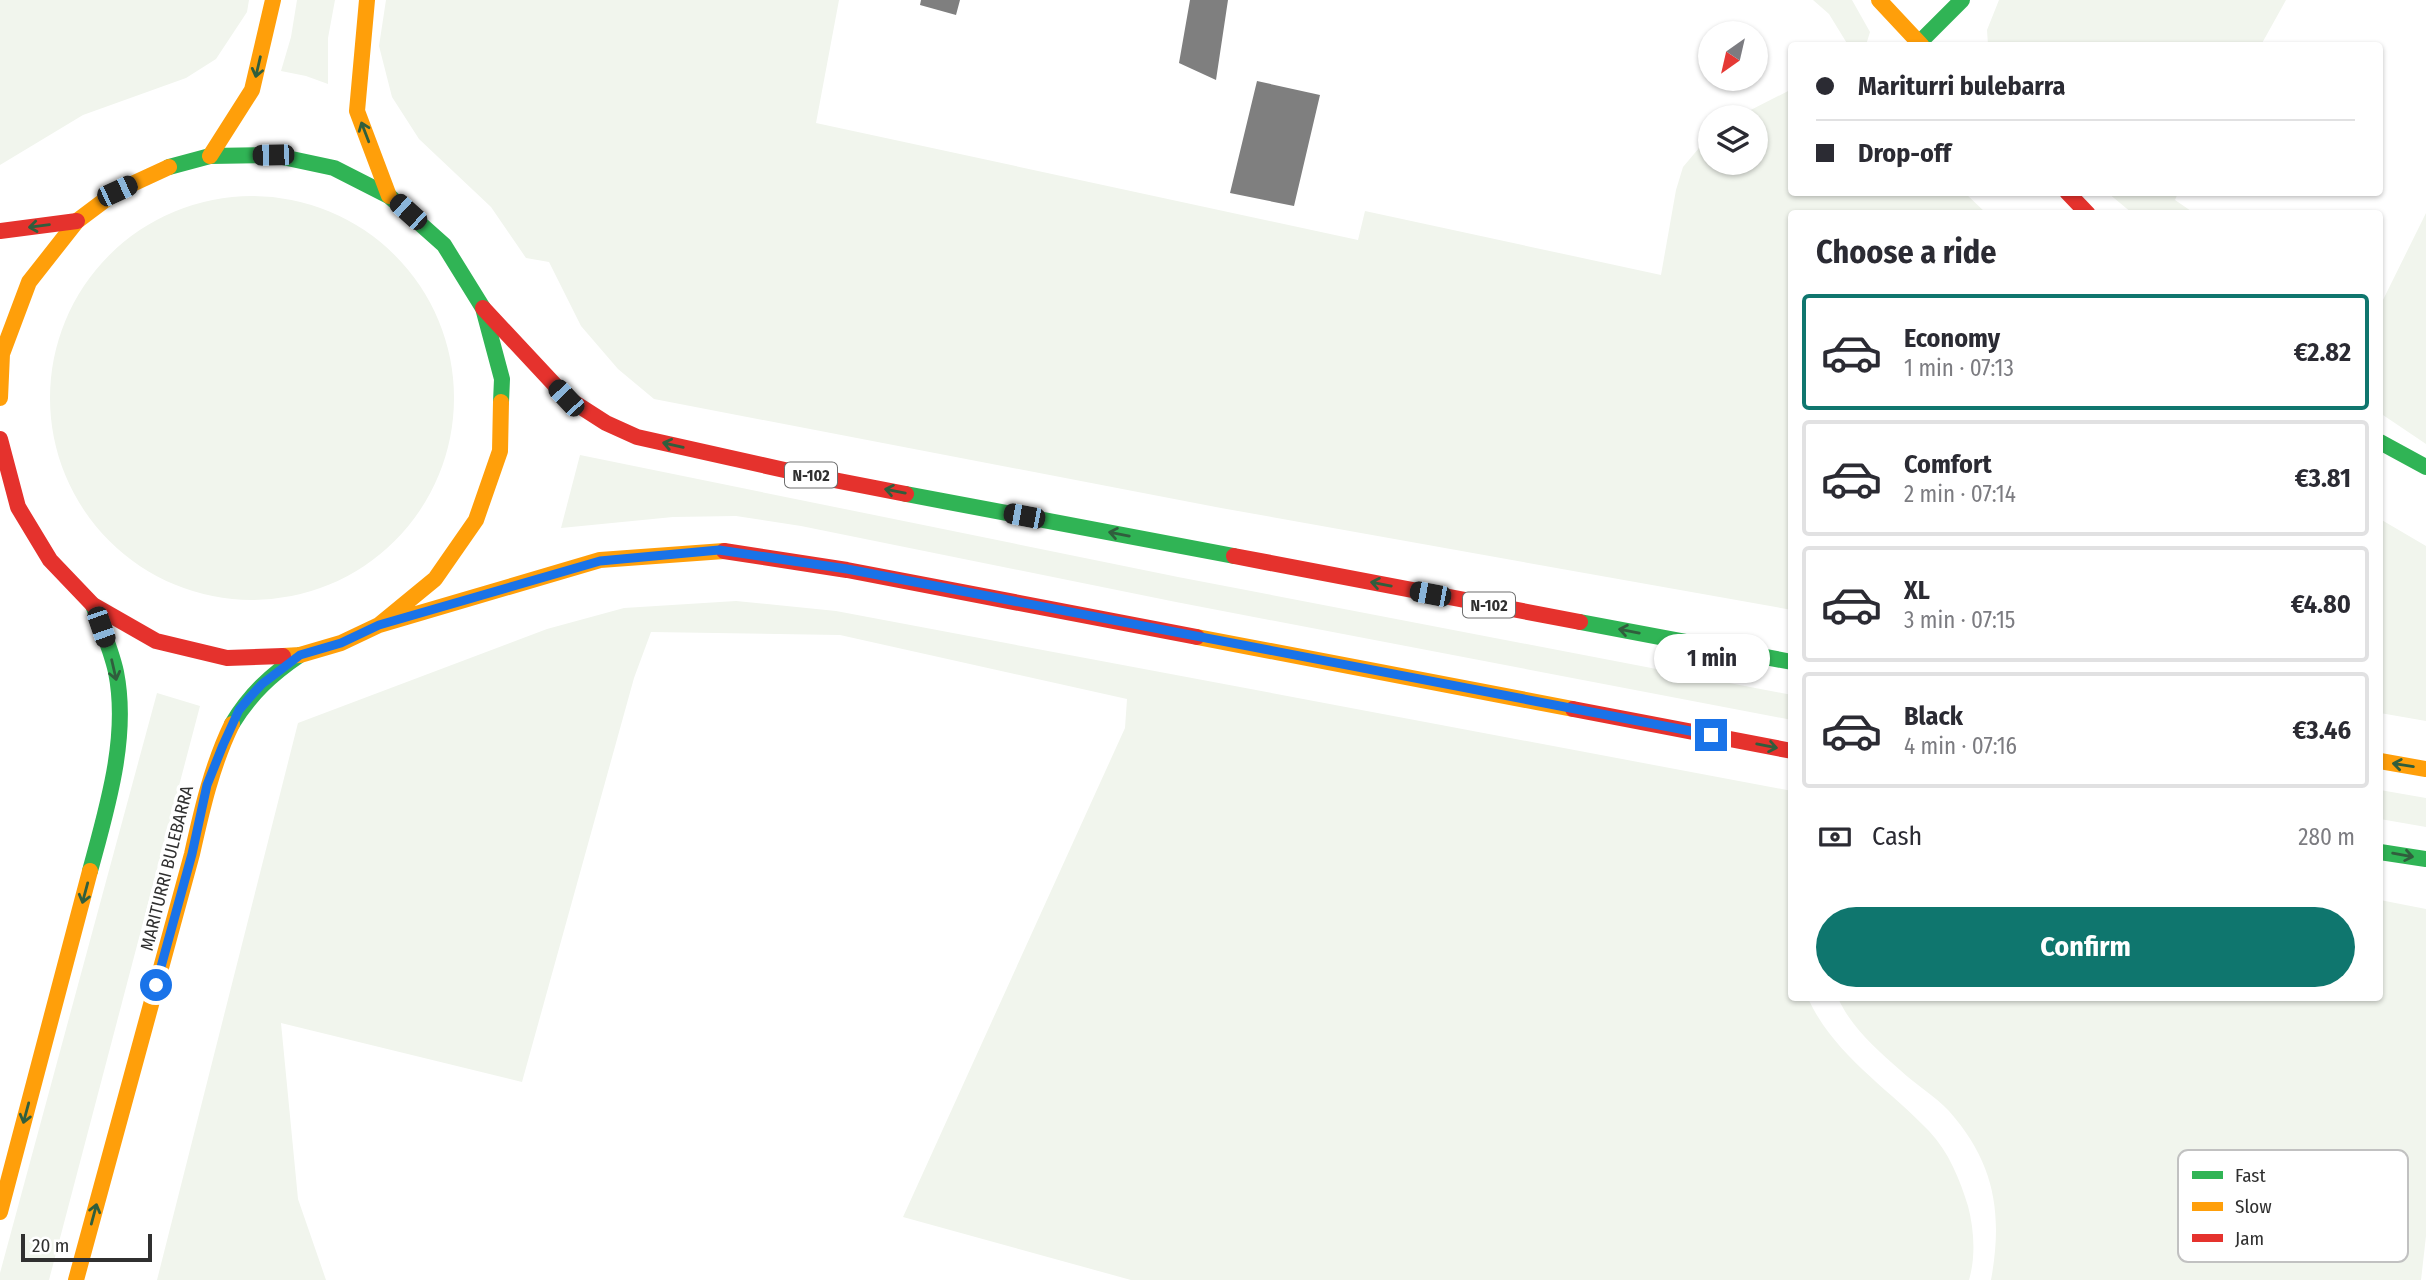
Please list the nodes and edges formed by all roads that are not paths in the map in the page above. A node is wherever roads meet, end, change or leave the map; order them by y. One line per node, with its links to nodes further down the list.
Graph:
1 (273, 0): 7 (main road, one-way to 7)
2 (368, 0): 8 (main road, one-way to 2)
3 (1878, 0): 5 (main road)
4 (1962, 0): 6 (main road)
5 (1919, 42)
6 (1923, 42)
7 (210, 156): 8 (main road); 11 (main road)
8 (389, 196): 13 (main road)
9 (2071, 196): 10 (main road)
10 (2084, 210)
11 (77, 221): 12 (main road, one-way to 12); 14 (main road)
12 (0, 231)
13 (483, 308): 21 (main road); 23 (main road, N-102, one-way to 13)
14 (0, 398)
15 (0, 439): 19 (main road)
16 (2383, 444): 17 (main road)
17 (2426, 467)
18 (0, 486): 19 (main road)
19 (18, 507): 20 (main road)
20 (93, 605): 22 (main road); 29 (main road, one-way to 29)
21 (379, 625): 22 (main road); 24 (main road, one-way to 24)
22 (300, 655): 30 (main road, MARITURRI BULEBARRA, one-way to 22)
23 (1788, 661)
24 (1788, 750)
25 (2383, 762): 26 (main road, one-way to 25)
26 (2426, 769)
27 (2383, 852): 28 (main road, one-way to 28)
28 (2426, 859)
29 (0, 1212)
30 (76, 1280)

